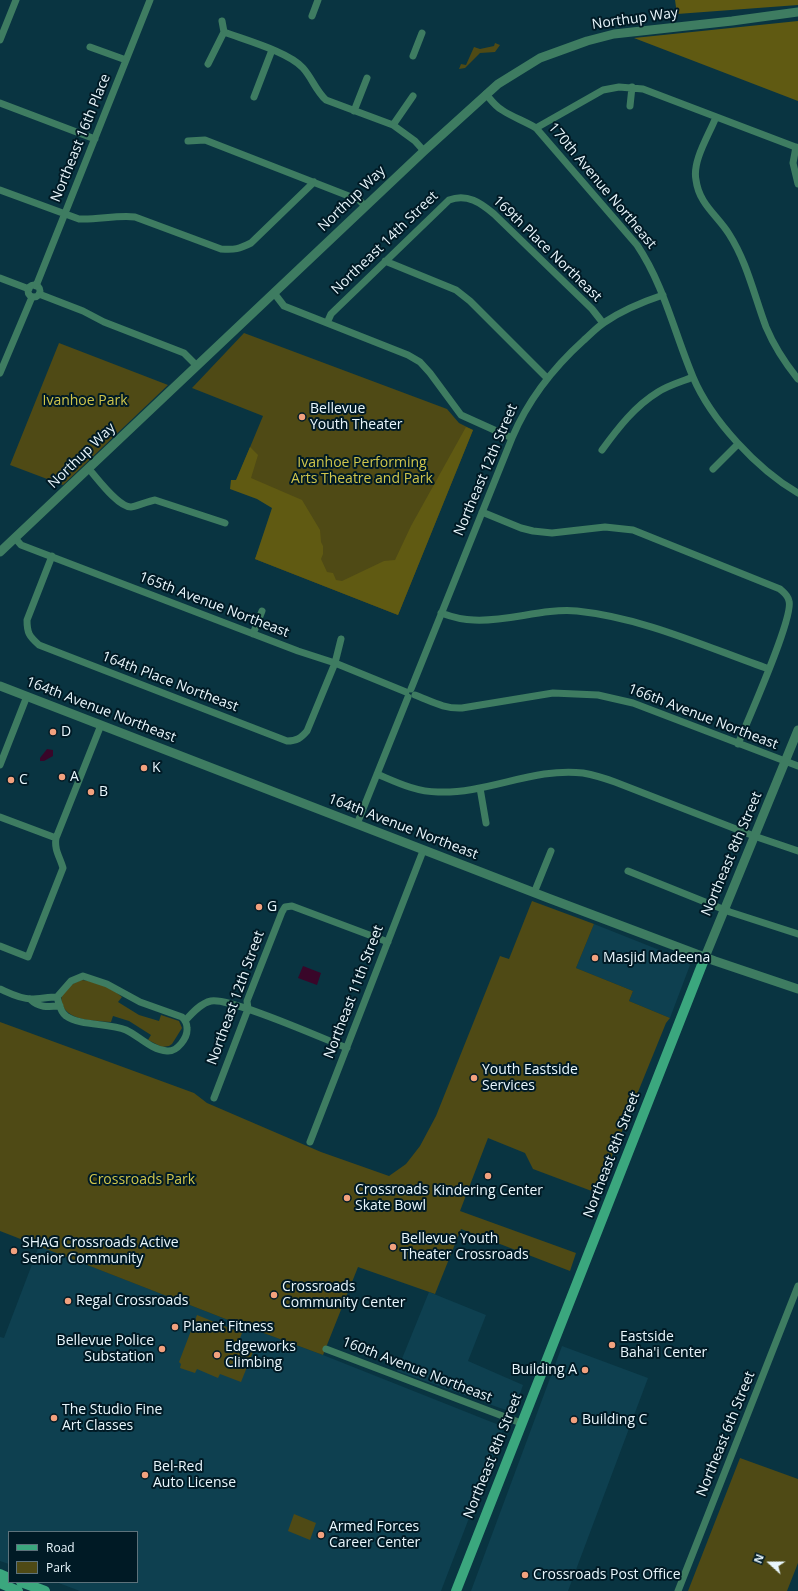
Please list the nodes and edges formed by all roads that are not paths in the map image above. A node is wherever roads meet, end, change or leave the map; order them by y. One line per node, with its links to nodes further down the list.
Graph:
1 (16, 0): 9 (street)
2 (150, 0): 13 (street, Northeast 16th Place)
3 (318, 0): 5 (street)
4 (798, 12): 17 (street, Northup Way)
5 (312, 16)
6 (222, 21): 7 (street)
7 (224, 32): 11 (street); 14 (street)
8 (422, 33): 12 (street)
9 (0, 40)
10 (90, 47): 13 (street)
11 (272, 50): 19 (street); 22 (street)
12 (413, 56)
13 (126, 60): 26 (street, Northeast 16th Place)
14 (208, 64)
15 (367, 78): 22 (street)
16 (632, 87): 21 (street); 23 (street); 25 (street)
17 (486, 94): 25 (street, 170th Avenue Northeast); 29 (street, Northup Way)
18 (413, 96): 24 (street)
19 (254, 97)
20 (0, 103): 26 (street)
21 (630, 106)
22 (354, 111): 24 (street)
23 (716, 117): 28 (street); 50 (street)
24 (394, 125): 29 (street)
25 (536, 128): 42 (street, 170th Avenue Northeast)
26 (95, 139): 35 (street, Northeast 16th Place)
27 (188, 141): 30 (street)
28 (797, 148): 31 (street)
29 (424, 150): 34 (street, Northup Way)
30 (314, 182): 34 (street); 35 (street)
31 (798, 184)
32 (0, 190): 35 (street)
33 (471, 199): 36 (street, Northeast 14th Street); 45 (street, 169th Place Northeast)
34 (365, 206): 40 (street, Northup Way)
35 (65, 214): 38 (street, Northeast 16th Place)
36 (385, 261): 44 (street, Northeast 14th Street); 49 (street)
37 (0, 278): 39 (street)
38 (36, 286): 39 (street); 41 (street)
39 (28, 289): 43 (street)
40 (274, 293): 44 (street); 46 (street, Northup Way)
41 (39, 294): 43 (street); 46 (street)
42 (663, 295): 45 (street, Northeast 12th Street); 48 (street, 170th Avenue Northeast)
43 (32, 297): 47 (street)
44 (327, 323): 51 (street)
45 (603, 323): 49 (street, Northeast 12th Street)
46 (197, 366): 54 (street, Northup Way)
47 (1, 369)
48 (693, 377): 52 (street, 170th Avenue Northeast); 53 (street)
49 (547, 378): 51 (street, Northeast 12th Street)
50 (798, 378)
51 (512, 438): 57 (street, Northeast 12th Street)
52 (738, 444): 55 (street); 56 (street, 170th Avenue Northeast)
53 (602, 450)
54 (89, 469): 58 (street); 59 (street, Northup Way)
55 (713, 469)
56 (798, 493)
57 (482, 512): 63 (street, Northeast 12th Street); 67 (street)
58 (225, 523)
59 (15, 538): 60 (street, Northup Way); 61 (street, 165th Avenue Northeast)
60 (0, 552)
61 (52, 556): 64 (street, 165th Avenue Northeast); 66 (street, 164th Place Northeast)
62 (262, 611): 64 (street)
63 (441, 613): 67 (street); 69 (street, Northeast 12th Street)
64 (253, 634): 66 (street, 165th Avenue Northeast)
65 (341, 639): 66 (street)
66 (335, 663): 69 (street, 165th Avenue Northeast)
67 (769, 669): 73 (street)
68 (0, 686): 70 (street, 164th Avenue Northeast)
69 (410, 693): 73 (street, 166th Avenue Northeast); 77 (street, Northeast 12th Street)
70 (27, 696): 71 (street, 164th Avenue Northeast); 75 (street)
71 (101, 725): 81 (street, 164th Avenue Northeast); 83 (street)
72 (798, 730): 74 (street, Northeast 8th Street)
73 (738, 744): 74 (street, 166th Avenue Northeast)
74 (785, 762): 76 (street, 166th Avenue Northeast); 82 (street, Northeast 8th Street)
75 (0, 765)
76 (798, 766)
77 (377, 774): 78 (street); 81 (street, Northeast 12th Street)
78 (480, 788): 80 (street); 82 (street)
79 (0, 818): 83 (street)
80 (486, 823)
81 (357, 824): 84 (street, 164th Avenue Northeast)
82 (754, 836): 85 (street); 89 (street, Northeast 8th Street)
83 (56, 838): 92 (street)
84 (423, 851): 88 (street, 164th Avenue Northeast); 91 (street, Northeast 11th Street)
85 (798, 851)
86 (551, 852): 88 (street)
87 (628, 871): 89 (street)
88 (534, 893): 93 (street, 164th Avenue Northeast)
89 (724, 909): 90 (street); 93 (street, Northeast 8th Street)
90 (798, 934)
91 (388, 942): 99 (street, Northeast 12th Street); 101 (street, Northeast 11th Street)
92 (0, 946)
93 (705, 957): 95 (street, 164th Avenue Northeast); 106 (main road, Northeast 8th Street)
94 (0, 989): 97 (street)
95 (798, 989)
96 (57, 997): 97 (street); 98 (street); 100 (street)
97 (30, 999): 98 (street)
98 (60, 1006): 100 (street)
99 (248, 1009): 100 (street); 101 (street); 102 (street, Northeast 12th Street)
100 (185, 1021)
101 (347, 1048): 103 (street, Northeast 11th Street)
102 (214, 1098)
103 (310, 1142)
104 (798, 1286): 112 (street, Northeast 6th Street)
105 (326, 1349): 106 (street, 160th Avenue Northeast)
106 (521, 1423): 111 (main road, Northeast 8th Street)
107 (0, 1583): 109 (main road)
108 (24, 1583): 110 (main road)
109 (18, 1591)
110 (45, 1591)
111 (456, 1591)
112 (678, 1591)

